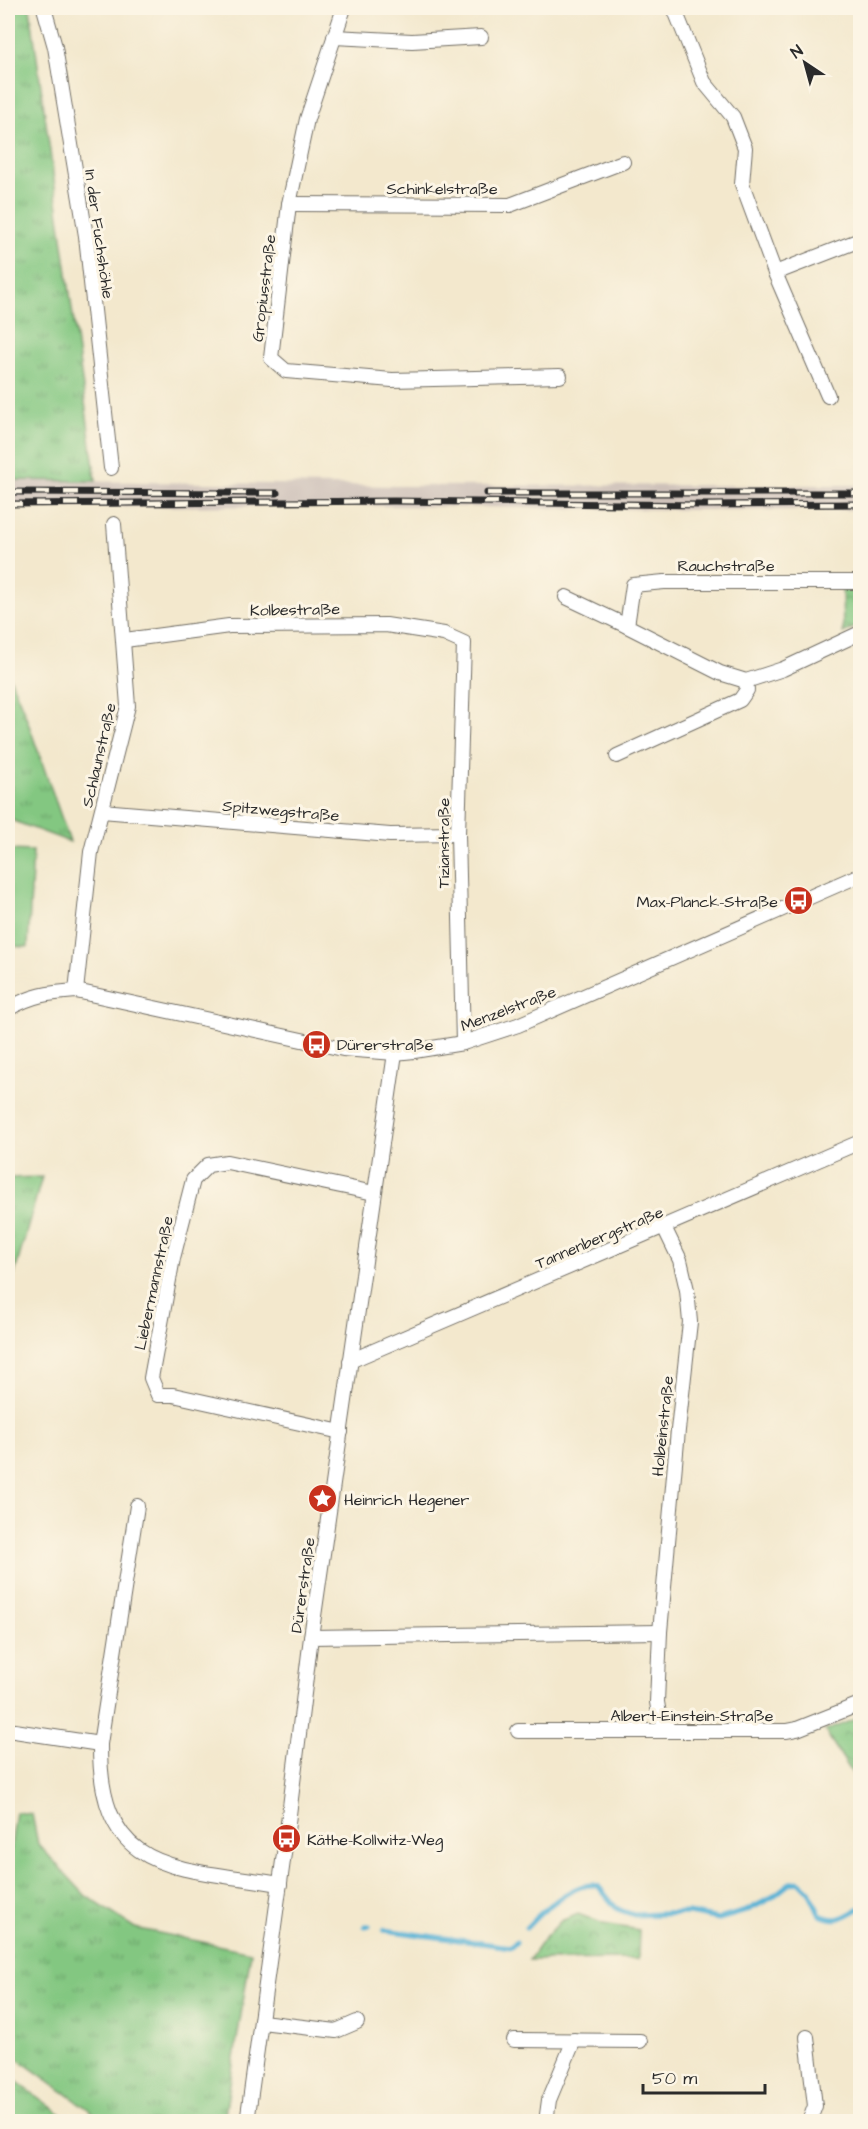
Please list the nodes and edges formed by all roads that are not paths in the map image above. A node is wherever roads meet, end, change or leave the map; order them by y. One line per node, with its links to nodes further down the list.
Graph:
1 (44, 8): 12 (street, In der Fuchshöhle)
2 (344, 8): 4 (street, Gropiusstraße)
3 (674, 8): 9 (street)
4 (334, 37): 5 (street); 7 (street, Gropiusstraße)
5 (482, 37)
6 (622, 162): 7 (street, Schinkelstraße)
7 (289, 204): 10 (street, Gropiusstraße)
8 (861, 240): 9 (street)
9 (775, 273): 11 (street)
10 (560, 376)
11 (828, 396)
12 (111, 468)
13 (114, 524): 18 (street, Schlaunstraße)
14 (861, 582): 16 (street, Rauchstraße)
15 (566, 597): 16 (street)
16 (627, 626): 20 (street)
17 (861, 633): 20 (street)
18 (124, 640): 19 (street, Kolbestraße); 22 (street, Schlaunstraße)
19 (464, 643): 23 (street, Tizianstraße)
20 (746, 681): 21 (street)
21 (617, 756)
22 (102, 811): 23 (street, Spitzwegstraße); 25 (street, Schlaunstraße)
23 (458, 834): 27 (street, Tizianstraße)
24 (859, 880): 27 (street, Menzelstraße)
25 (76, 992): 26 (street, Menzelstraße); 28 (street, Menzelstraße)
26 (8, 1009)
27 (463, 1043): 28 (street, Menzelstraße)
28 (395, 1053): 30 (street, Dürerstraße)
29 (861, 1142): 31 (street, Tannenbergstraße)
30 (374, 1193): 32 (street, Dürerstraße); 33 (street, Liebermannstraße)
31 (664, 1227): 32 (street, Tannenbergstraße); 35 (street, Holbeinstraße)
32 (350, 1361): 33 (street, Dürerstraße)
33 (341, 1432): 36 (street, Dürerstraße)
34 (136, 1506): 41 (street)
35 (660, 1632): 36 (street); 40 (street, Holbeinstraße)
36 (311, 1637): 42 (street, Dürerstraße)
37 (861, 1704): 40 (street, Albert-Einstein-Straße)
38 (8, 1730): 41 (street)
39 (518, 1731): 40 (street, Albert-Einstein-Straße)
40 (670, 1731)
41 (100, 1744): 42 (street)
42 (280, 1884): 43 (street, Dürerstraße)
43 (262, 2022): 44 (street); 49 (street, Dürerstraße)
44 (357, 2022)
45 (807, 2037): 51 (street)
46 (514, 2040): 47 (street)
47 (574, 2040): 48 (street); 50 (street)
48 (640, 2041)
49 (247, 2121)
50 (546, 2121)
51 (809, 2121)

